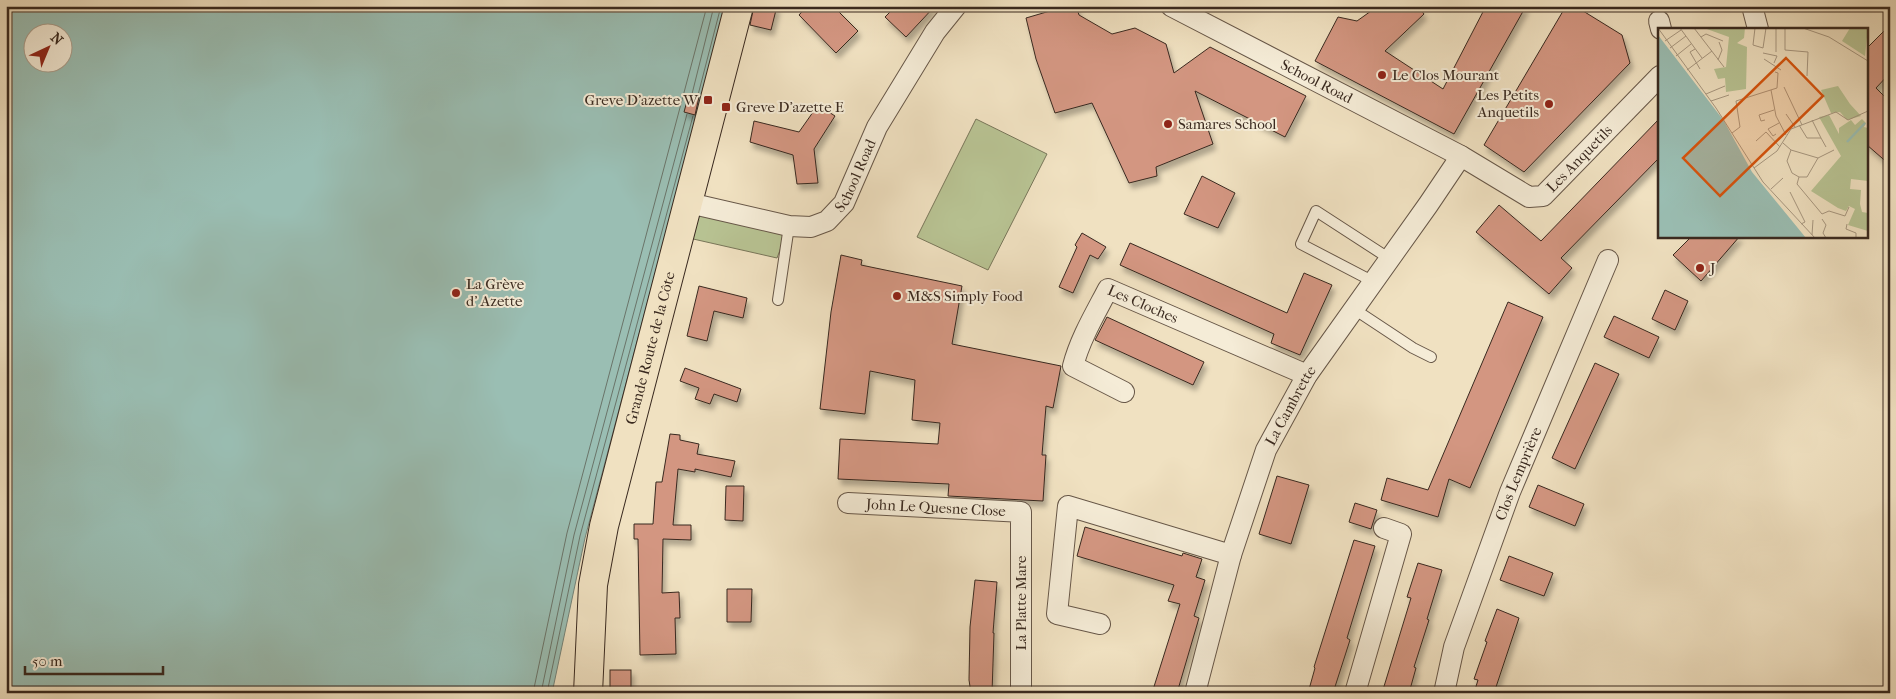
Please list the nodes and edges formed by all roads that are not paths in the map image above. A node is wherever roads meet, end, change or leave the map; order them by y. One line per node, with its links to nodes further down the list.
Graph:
1 (739, 6): 8 (main road, Grande Route de la Côte)
2 (956, 6): 9 (street, School Road)
3 (1171, 6): 7 (street, School Road)
4 (1752, 6): 5 (street)
5 (1758, 28)
6 (1658, 78): 7 (street, Les Anquetils)
7 (1461, 156): 10 (street, La Cambrette)
8 (689, 203): 9 (street, School Road); 23 (main road, Grande Route de la Côte)
9 (790, 226): 13 (lane)
10 (1390, 259): 12 (street, La Cambrette); 12 (lane)
11 (1608, 260): 27 (street, Clos Lemprière)
12 (1374, 282): 14 (street, La Cambrette)
13 (778, 300)
14 (1354, 309): 15 (lane); 16 (street, La Cambrette)
15 (1431, 357)
16 (1307, 375): 17 (street, Les Cloches); 21 (street, La Cambrette)
17 (1124, 392)
18 (848, 503): 19 (street, John Le Quesne Close)
19 (1022, 512): 24 (street, La Platte Mare)
20 (1384, 528): 26 (street)
21 (1231, 555): 22 (street); 25 (street, La Cambrette)
22 (1100, 624)
23 (588, 693)
24 (1021, 693)
25 (1195, 693)
26 (1355, 693)
27 (1444, 693)

